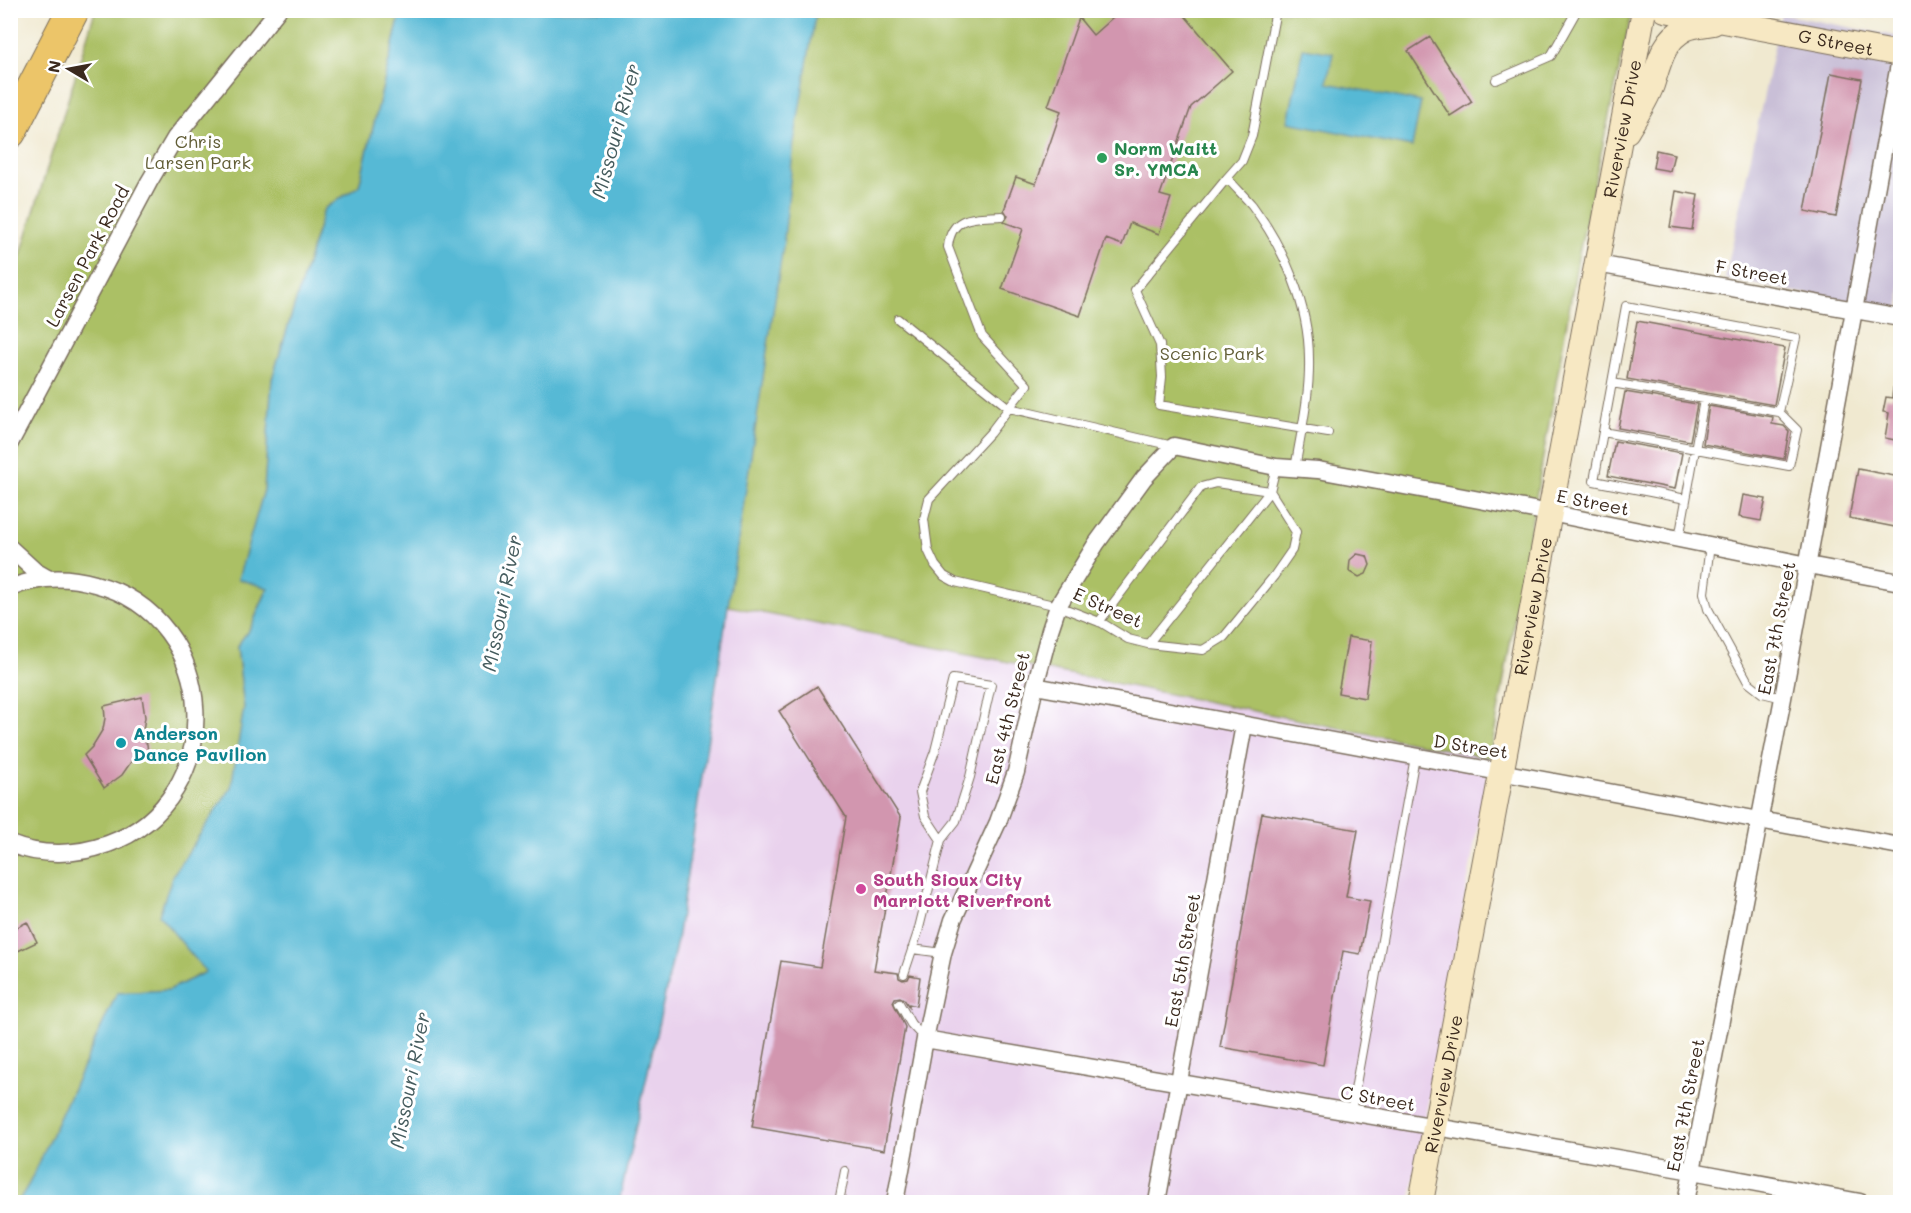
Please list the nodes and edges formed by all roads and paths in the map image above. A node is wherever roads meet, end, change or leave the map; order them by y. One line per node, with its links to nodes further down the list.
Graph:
1 (48, 10): 12 (highway)
2 (73, 10): 13 (highway)
3 (278, 10): 28 (street, Larsen Park Road)
4 (1276, 10): 15 (lane)
5 (1577, 10): 11 (lane)
6 (1644, 10): 14 (main road, Riverview Drive)
7 (1665, 10): 8 (main road, G Street)
8 (1721, 21): 9 (main road, G Street); 14 (main road)
9 (1900, 54)
10 (1900, 59): 18 (street, East 7th Street)
11 (1496, 80)
12 (10, 120)
13 (10, 132)
14 (1619, 143): 17 (main road, Riverview Drive)
15 (1227, 178): 25 (lane); 25 (lane)
16 (1002, 216): 23 (lane, E Street)
17 (1597, 264): 18 (street, F Street); 35 (main road, Riverview Drive)
18 (1856, 310): 19 (street, F Street); 39 (street, East 7th Street)
19 (1900, 318)
20 (898, 319): 23 (lane)
21 (1612, 383): 22 (lane); 24 (lane); 26 (lane)
22 (1704, 400): 24 (lane); 30 (lane)
23 (1009, 408): 29 (lane); 43 (lane, E Street)
24 (1779, 412): 30 (lane)
25 (1302, 430): 27 (lane); 32 (lane)
26 (1603, 432): 30 (lane); 34 (lane)
27 (1328, 433)
28 (10, 443)
29 (1174, 446): 31 (street, E Street); 43 (street, East 4th Street)
30 (1695, 450): 34 (lane)
31 (1276, 467): 32 (street, E Street); 33 (lane)
32 (1295, 469): 35 (street, E Street)
33 (1270, 491): 44 (lane); 45 (lane); 45 (lane, E Street)
34 (1686, 499): 36 (lane)
35 (1550, 513): 36 (street, E Street); 50 (main road, Riverview Drive)
36 (1679, 539): 37 (street, E Street)
37 (1710, 545): 39 (street, E Street); 47 (lane)
38 (10, 548): 40 (street)
39 (1808, 566): 41 (street, E Street); 47 (street, East 7th Street)
40 (49, 579): 42 (street); 53 (street)
41 (1900, 582)
42 (10, 588)
43 (1058, 606): 44 (lane, E Street); 46 (street, East 4th Street)
44 (1099, 622): 45 (lane, E Street)
45 (1148, 644)
46 (1035, 686): 48 (street, D Street); 56 (street, East 4th Street)
47 (1783, 698): 51 (street, East 7th Street)
48 (1244, 725): 49 (street, D Street); 60 (street, East 5th Street)
49 (1415, 757): 50 (street, D Street); 61 (lane)
50 (1501, 771): 51 (street, D Street); 62 (main road, Riverview Drive)
51 (1760, 819): 54 (street, D Street); 63 (street, East 7th Street)
52 (941, 840): 52 (lane); 55 (lane)
53 (10, 844)
54 (1900, 846)
55 (912, 949): 56 (lane); 57 (lane)
56 (944, 953): 59 (street, East 4th Street)
57 (904, 974)
58 (899, 1003): 59 (lane)
59 (925, 1039): 60 (street, C Street); 66 (street, East 4th Street)
60 (1180, 1083): 61 (street, C Street); 67 (street, East 5th Street)
61 (1351, 1112): 62 (street, C Street)
62 (1436, 1128): 63 (street, C Street); 68 (main road, Riverview Drive)
63 (1692, 1171): 69 (street, East 7th Street); 70 (street, C Street)
64 (845, 1172): 65 (lane)
65 (839, 1203)
66 (895, 1203)
67 (1157, 1203)
68 (1421, 1203)
69 (1686, 1203)
70 (1860, 1203)

